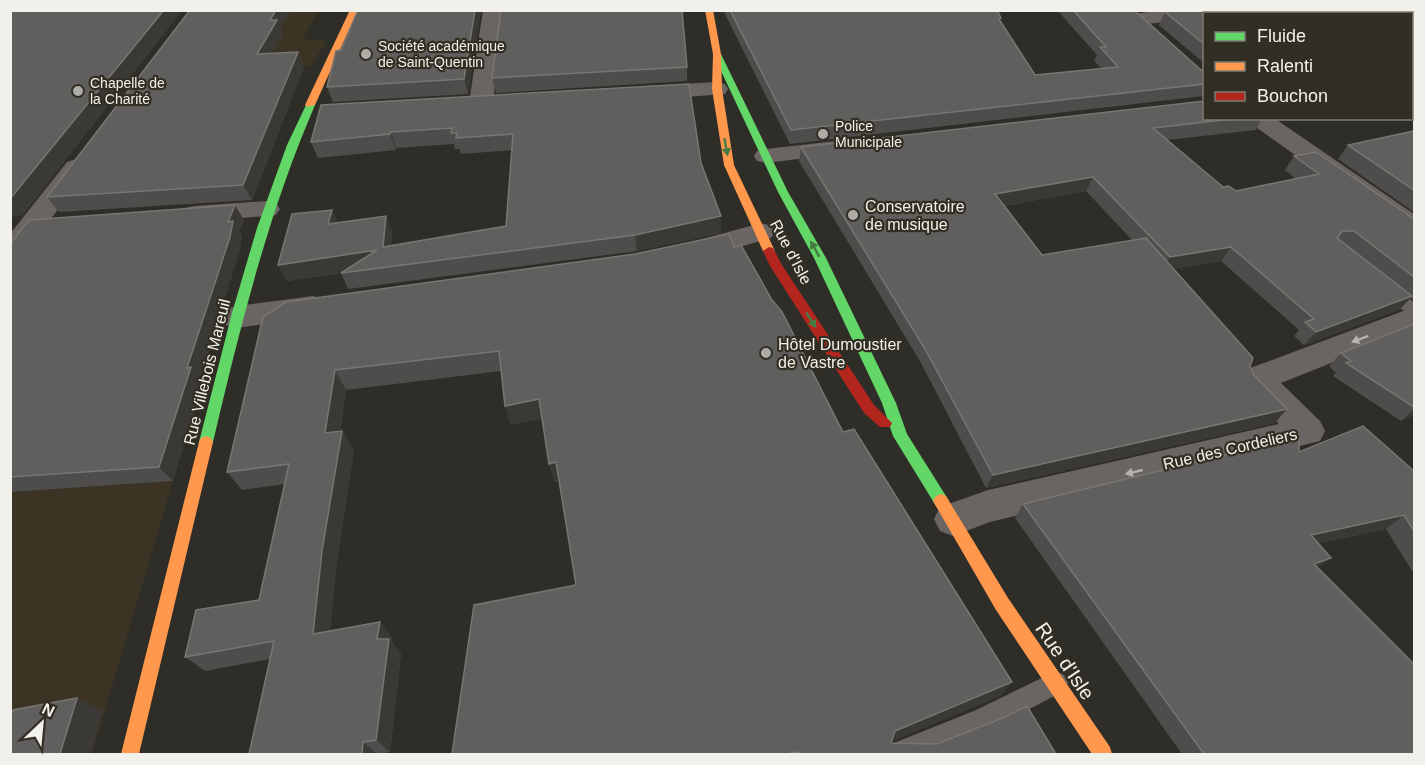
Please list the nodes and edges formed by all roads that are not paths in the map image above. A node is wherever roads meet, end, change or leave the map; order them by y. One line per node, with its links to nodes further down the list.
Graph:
1 (354, 10): 12 (street, Rue Villebois Mareuil)
2 (493, 10): 10 (street)
3 (710, 10): 7 (street, Rue d'Isle)
4 (1226, 10): 5 (street)
5 (1131, 15): 6 (street)
6 (1153, 34)
7 (717, 54): 8 (street, Rue d'Isle); 16 (street, Rue d'Isle)
8 (717, 89): 9 (street); 22 (street, Rue d'Isle, one-way to 22)
9 (629, 94)
10 (457, 104)
11 (330, 112): 12 (street)
12 (306, 113): 17 (street, Rue Villebois Mareuil)
13 (1261, 120): 21 (street)
14 (867, 144): 16 (street)
15 (91, 148): 20 (street)
16 (766, 156): 30 (street, Rue d'Isle, one-way to 16)
17 (267, 209): 18 (street); 28 (street, Rue Villebois Mareuil)
18 (173, 216)
19 (68, 223): 20 (street)
20 (21, 226): 23 (street)
21 (1414, 226)
22 (761, 231): 24 (street); 30 (street, Rue d'Isle, one-way to 30)
23 (10, 254)
24 (666, 256)
25 (1371, 277): 27 (lane)
26 (344, 303): 28 (street)
27 (1414, 310)
28 (237, 317): 33 (street, Rue Villebois Mareuil)
29 (1414, 318): 31 (street, Rue des Cordeliers, one-way to 31)
30 (900, 436): 31 (street, Rue d'Isle)
31 (953, 519): 32 (street, Rue d'Isle)
32 (1056, 683): 34 (lane); 35 (street, Rue d'Isle)
33 (130, 754)
34 (898, 754)
35 (1103, 754)

